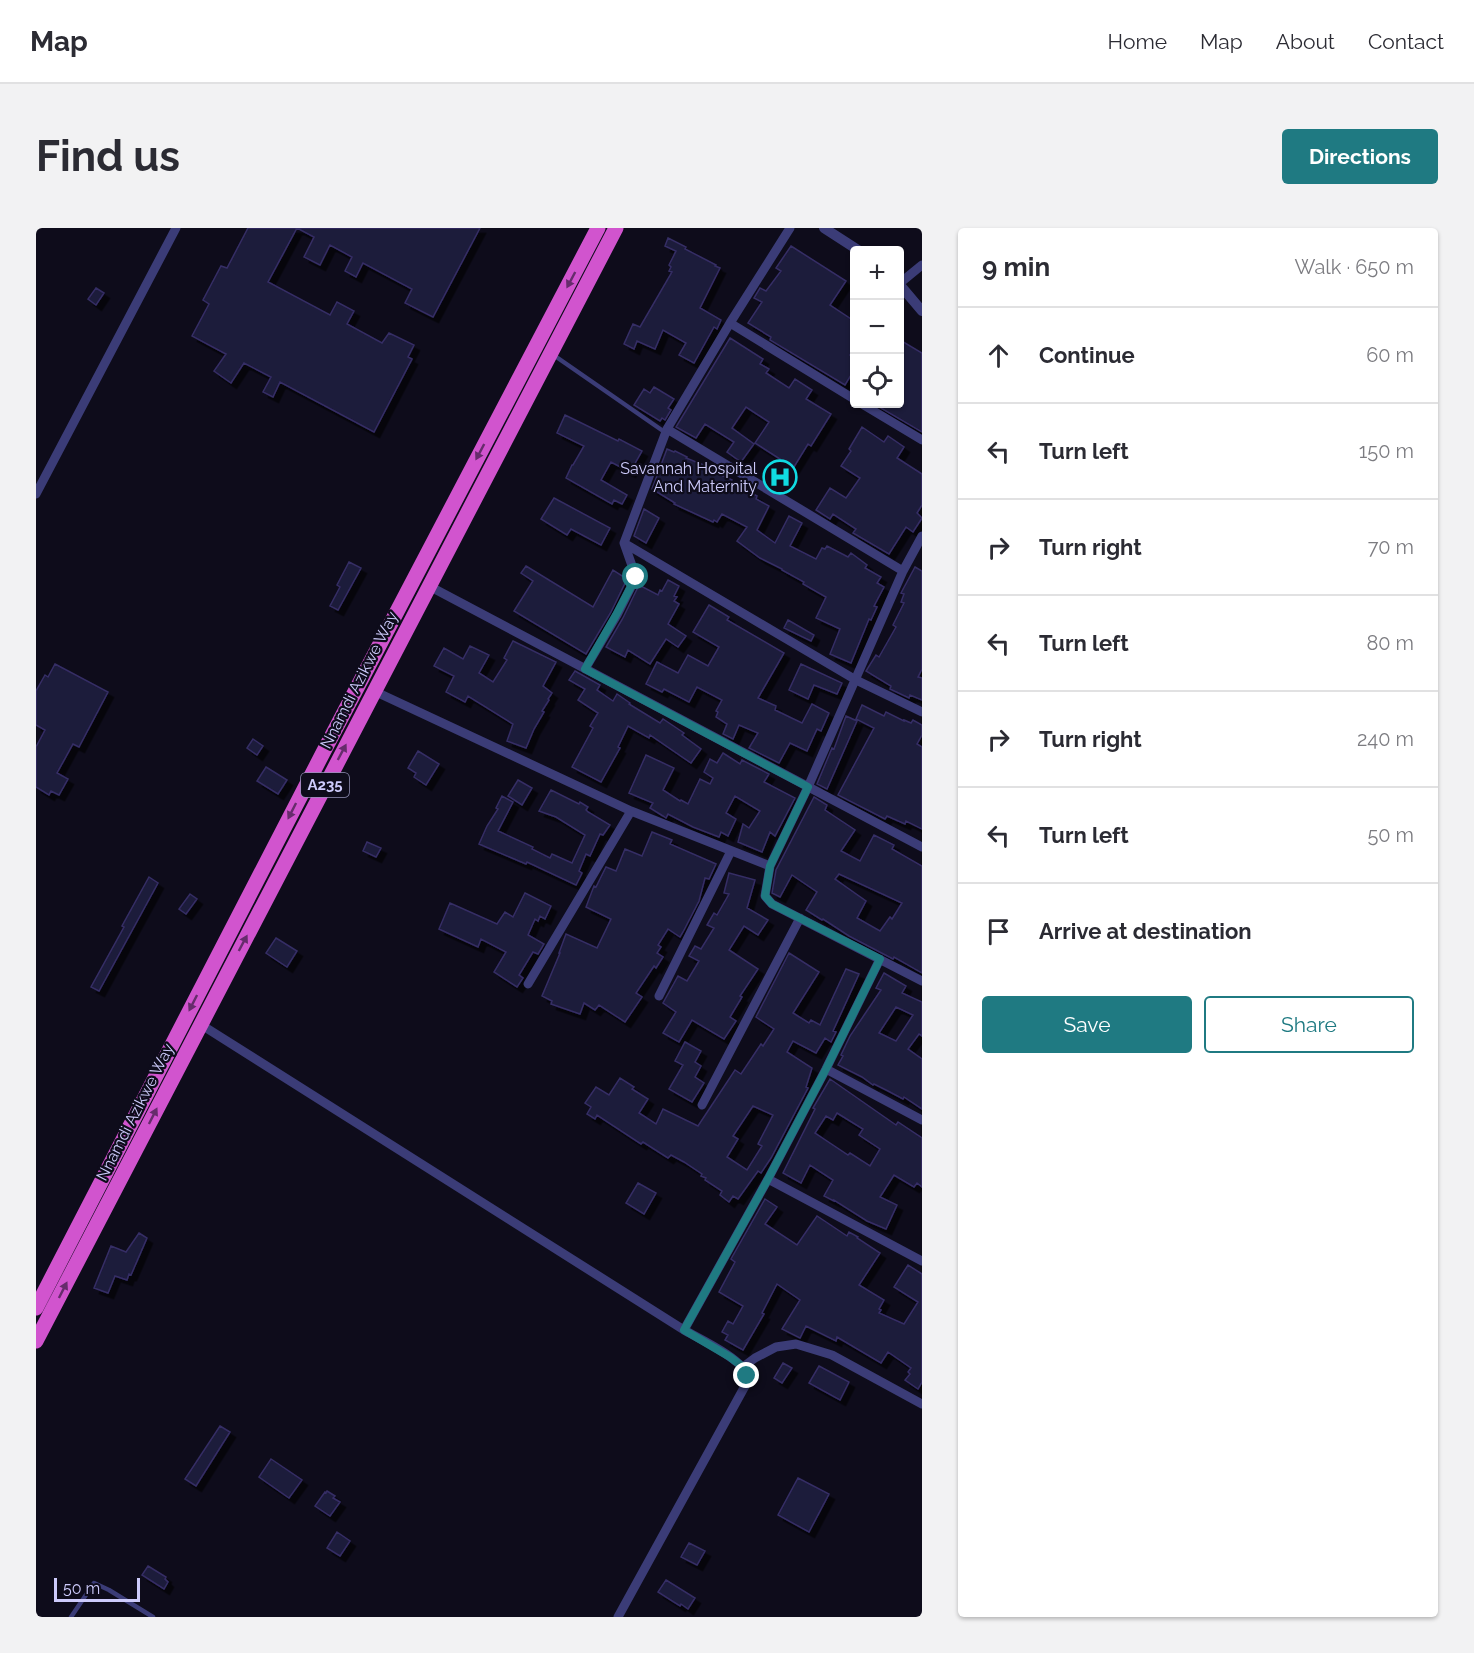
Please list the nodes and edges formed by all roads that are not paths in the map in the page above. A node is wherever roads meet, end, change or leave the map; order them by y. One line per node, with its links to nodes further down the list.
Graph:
1 (176, 228): 17 (street)
2 (598, 228): 42 (highway, Nnamdi Azikwe Way / A235, one-way to 42)
3 (616, 228): 12 (highway, Nnamdi Azikwe Way / A235)
4 (790, 228): 11 (street)
5 (824, 228): 6 (street)
6 (852, 246)
7 (922, 265): 8 (street)
8 (904, 281)
9 (904, 289): 10 (street)
10 (922, 311)
11 (730, 323): 13 (street); 15 (street)
12 (550, 353): 15 (lane); 21 (highway, Nnamdi Azikwe Way / A235)
13 (850, 396)
14 (869, 408): 16 (street)
15 (667, 431): 19 (street); 20 (street)
16 (922, 440)
17 (36, 494)
18 (922, 536): 20 (street)
19 (624, 543): 22 (street); 23 (street)
20 (903, 571): 23 (street)
21 (429, 586): 22 (street); 24 (highway, Nnamdi Azikwe Way / A235)
22 (585, 669): 26 (street)
23 (856, 680): 25 (street); 26 (street)
24 (374, 692): 27 (street); 36 (highway, Nnamdi Azikwe Way / A235, one-way to 24)
25 (922, 712)
26 (808, 787): 28 (street); 30 (street)
27 (630, 811): 29 (street); 34 (street)
28 (922, 847)
29 (731, 851): 30 (street); 35 (street)
30 (770, 866): 31 (street)
31 (800, 918): 32 (street); 38 (street)
32 (880, 959): 33 (street); 37 (street)
33 (922, 981)
34 (528, 984)
35 (659, 996)
36 (200, 1024): 43 (street); 44 (highway, Nnamdi Azikwe Way / A235, one-way to 36)
37 (826, 1069): 39 (street); 40 (street)
38 (702, 1105)
39 (922, 1120)
40 (768, 1179): 41 (street); 43 (street)
41 (922, 1261)
42 (36, 1308)
43 (684, 1330): 45 (street)
44 (36, 1341)
45 (743, 1367): 46 (street); 49 (street)
46 (922, 1404)
47 (71, 1617): 48 (lane)
48 (153, 1617)
49 (618, 1617)

